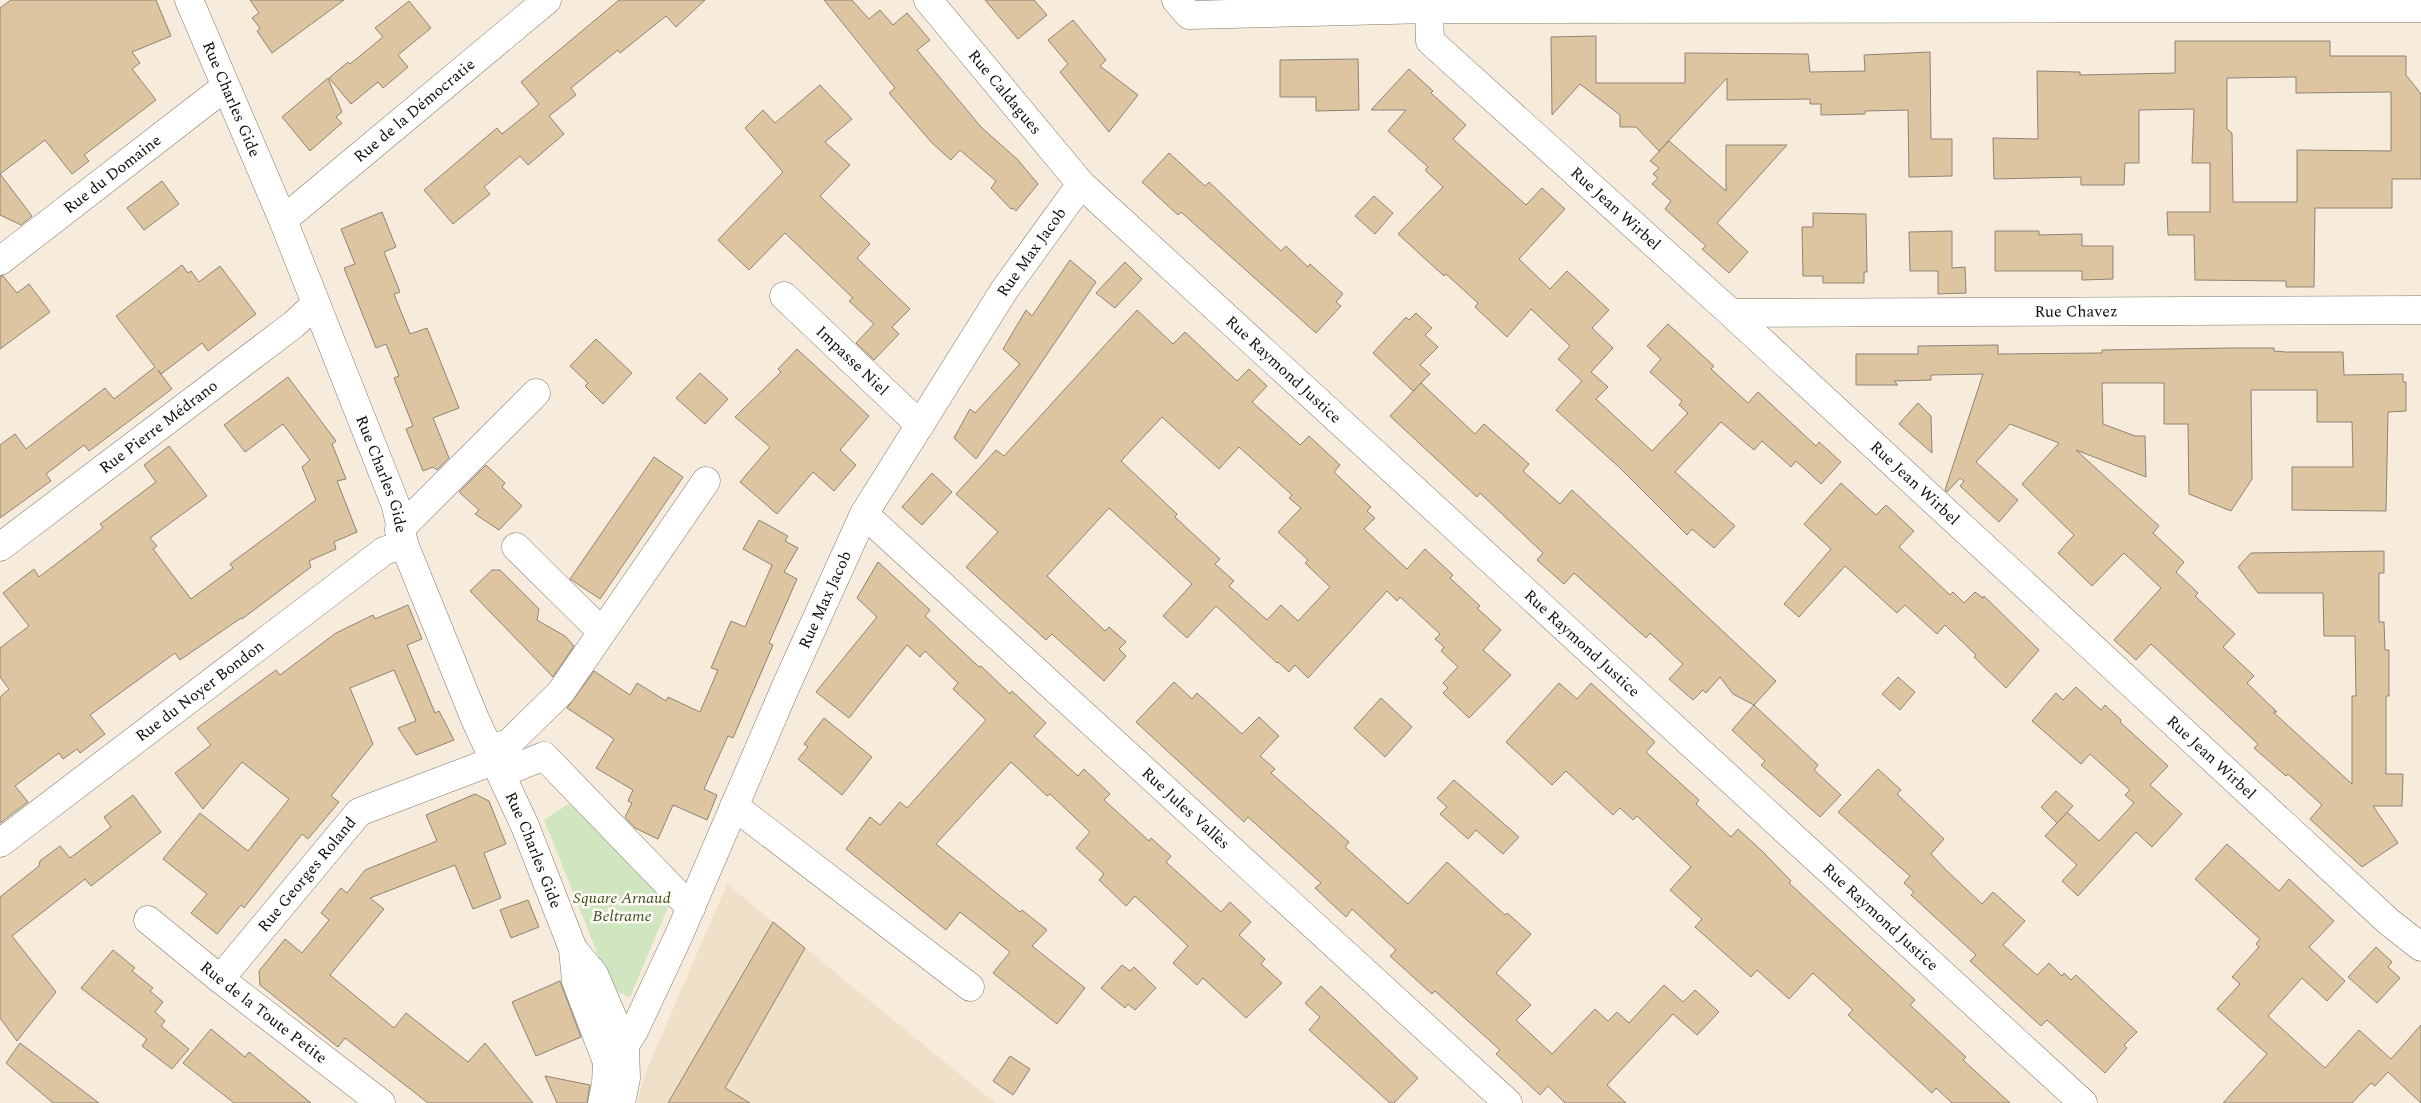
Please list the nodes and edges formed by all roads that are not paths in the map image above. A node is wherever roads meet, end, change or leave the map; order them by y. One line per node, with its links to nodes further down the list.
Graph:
1 (189, 0): 7 (street, Rue Charles Gide)
2 (547, 0): 9 (street, Rue de la Démocratie)
3 (928, 0): 8 (street, Rue Caldagues)
4 (1433, 5): 5 (street); 6 (street); 14 (street, Rue Jean Wirbel)
5 (1183, 8)
6 (2421, 8)
7 (225, 87): 9 (street, Rue Charles Gide); 10 (street, Rue du Domaine)
8 (1080, 184): 16 (street, Rue Max Jacob); 36 (street, Rue Raymond Justice)
9 (283, 220): 12 (street, Rue Charles Gide)
10 (0, 261)
11 (784, 296): 16 (street, Impasse Niel)
12 (316, 304): 19 (street, Rue Charles Gide); 20 (street, Rue Pierre Médrano)
13 (2421, 310): 14 (street, Rue Chavez)
14 (1731, 313): 28 (street, Rue Jean Wirbel)
15 (536, 393): 19 (street)
16 (920, 425): 18 (street, Rue Max Jacob)
17 (706, 481): 22 (street)
18 (864, 514): 24 (street, Rue Max Jacob); 35 (street, Rue Jules Vallès)
19 (401, 537): 23 (street, Rue Charles Gide); 25 (street, Rue du Noyer Bondon)
20 (0, 547)
21 (516, 547): 22 (street)
22 (602, 632): 23 (street)
23 (496, 760): 26 (street); 29 (street, Rue Georges Roland); 31 (street, Rue Charles Gide)
24 (734, 806): 26 (street, Rue Max Jacob); 30 (street)
25 (0, 843)
26 (691, 908): 31 (street, Rue Max Jacob)
27 (148, 920): 29 (street, Rue de la Toute Petite)
28 (2421, 946)
29 (220, 979): 32 (street, Rue de la Toute Petite)
30 (970, 987)
31 (616, 1054): 33 (street, Rue Charles Gide); 34 (street, Rue Charles Gide)
32 (381, 1103)
33 (602, 1103)
34 (621, 1103)
35 (1508, 1103)
36 (2083, 1103)

